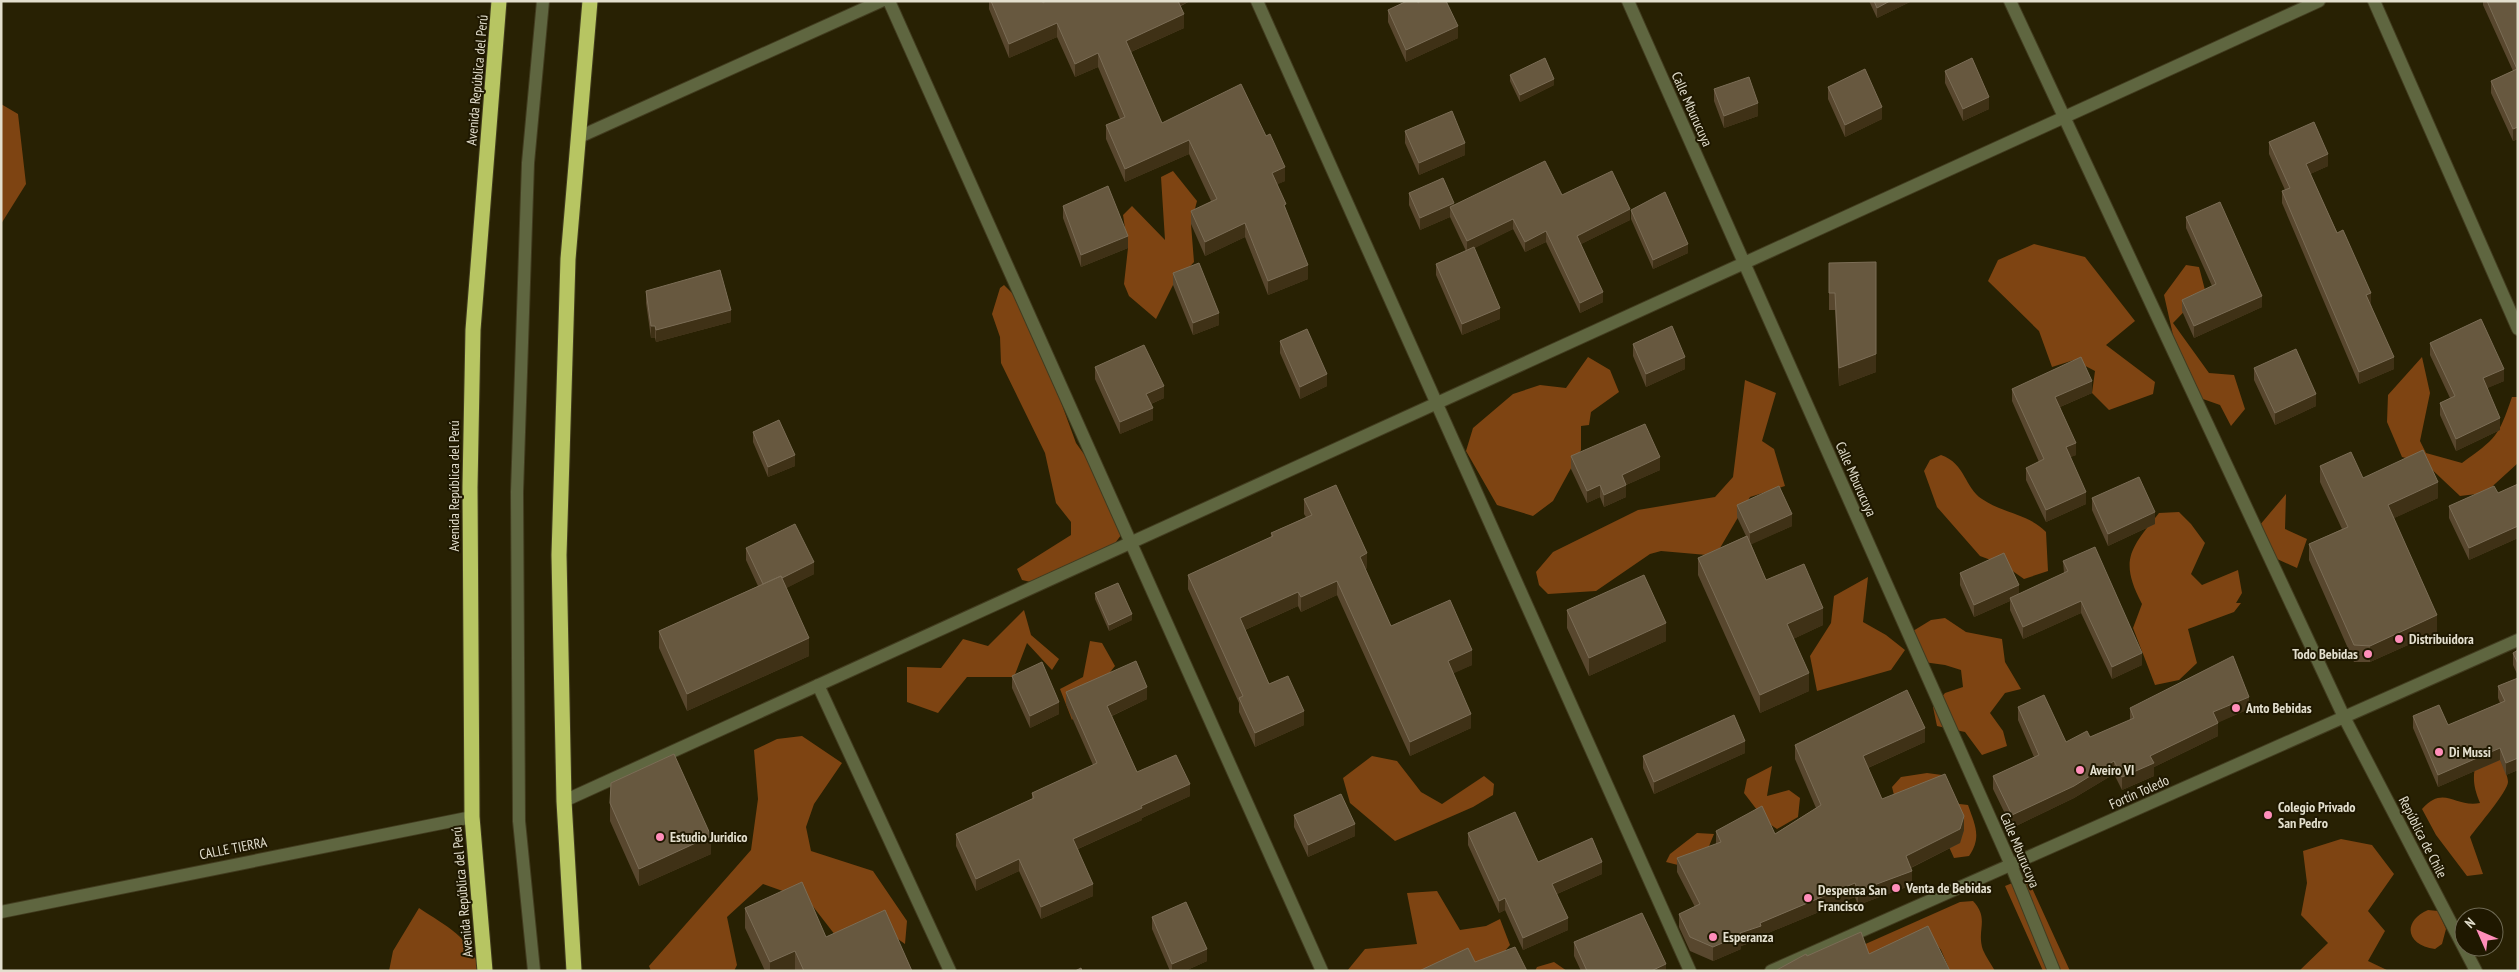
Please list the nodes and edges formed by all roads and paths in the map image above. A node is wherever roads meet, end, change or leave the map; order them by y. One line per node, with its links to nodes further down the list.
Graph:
1 (500, 1): 21 (highway, Avenida República del Perú)
2 (543, 1): 25 (street)
3 (590, 1): 12 (highway)
4 (881, 1): 12 (street)
5 (889, 1): 16 (street)
6 (1257, 1): 15 (street)
7 (1628, 1): 13 (street, Calle Mburucuya)
8 (2010, 1): 11 (street, República de Chile)
9 (2319, 1): 11 (street)
10 (2374, 1): 14 (street)
11 (2063, 118): 13 (street); 19 (street, República de Chile)
12 (579, 137): 20 (highway)
13 (1744, 263): 15 (street); 22 (street, Calle Mburucuya)
14 (2518, 329)
15 (1436, 403): 16 (street); 29 (street)
16 (1131, 542): 18 (street); 28 (street)
17 (2518, 640): 19 (street, Fortín Toledo)
18 (818, 685): 20 (street); 27 (street)
19 (2344, 717): 22 (street, Fortín Toledo); 32 (street, República de Chile)
20 (564, 801): 26 (highway)
21 (472, 817): 23 (street, CALLE TIERRA); 24 (highway, Avenida República del Perú)
22 (2011, 865): 30 (street, Fortín Toledo); 31 (street, Calle Mburucuya)
23 (1, 912)
24 (485, 971)
25 (534, 971)
26 (574, 971)
27 (950, 971)
28 (1322, 971)
29 (1690, 971)
30 (1771, 971)
31 (2054, 971)
32 (2476, 971)

